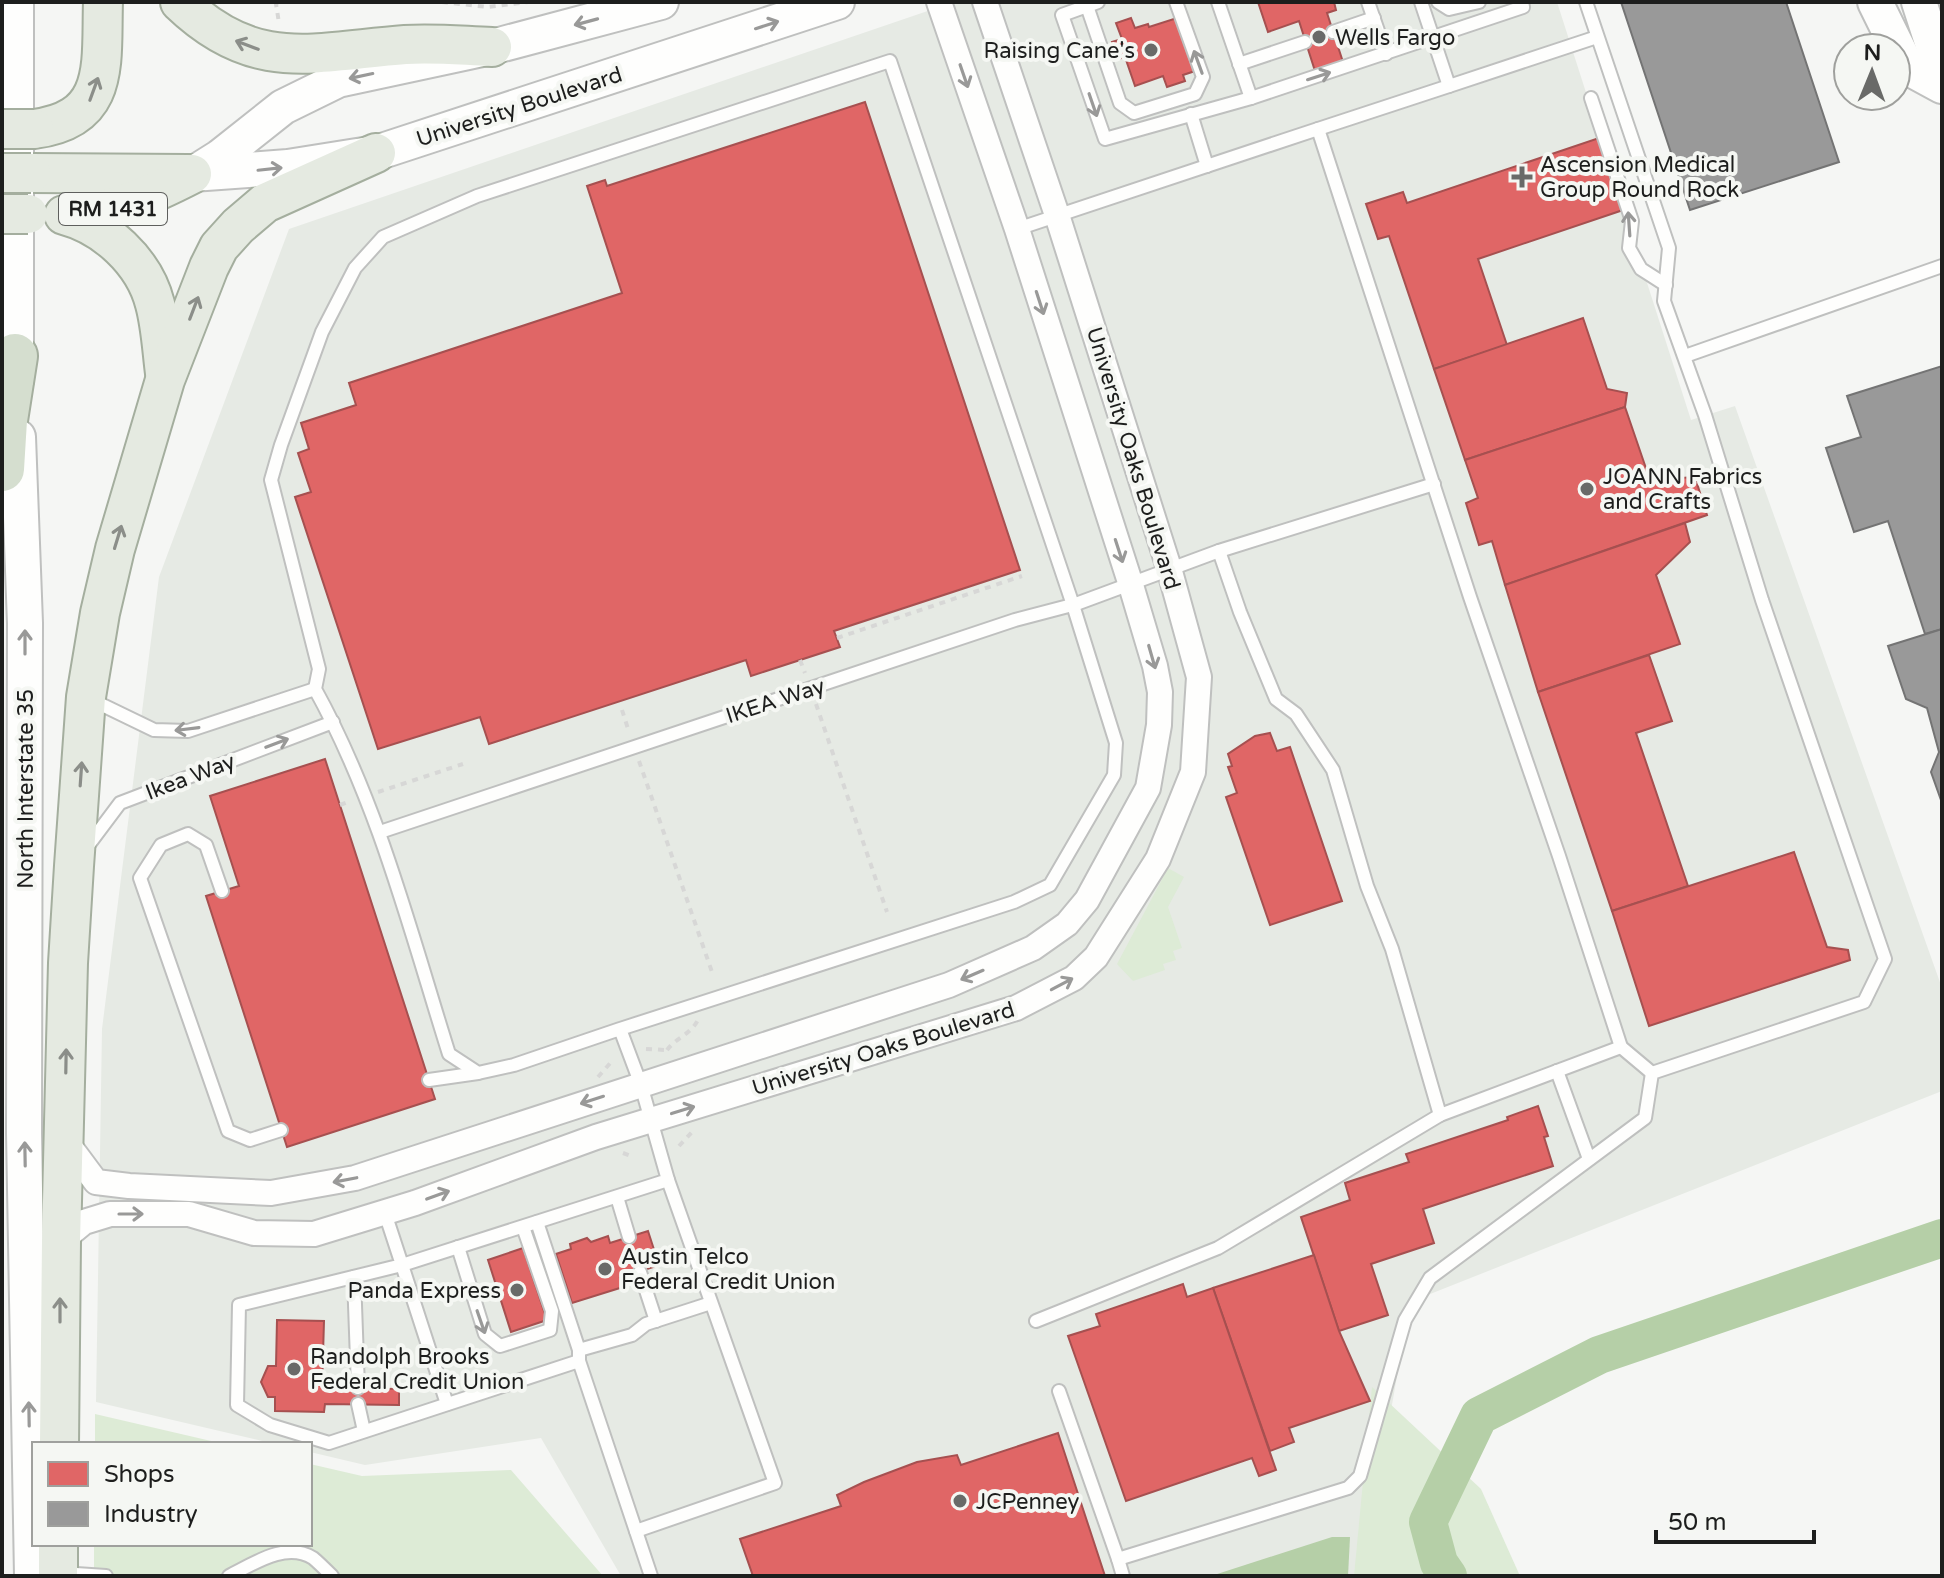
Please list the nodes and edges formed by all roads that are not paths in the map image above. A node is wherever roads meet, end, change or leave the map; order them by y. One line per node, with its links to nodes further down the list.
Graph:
1 (16, 2): 44 (main road, North Interstate 35)
2 (103, 2): 33 (main road, one-way to 2)
3 (180, 2): 24 (main road, one-way to 3)
4 (661, 2): 24 (main road, University Boulevard, one-way to 24)
5 (837, 2): 35 (main road, University Boulevard, one-way to 5)
6 (939, 2): 41 (street, University Oaks Boulevard, one-way to 41)
7 (985, 2): 40 (street, University Oaks Boulevard)
8 (1176, 2): 17 (lane, one-way to 8)
9 (1218, 2): 26 (lane)
10 (1368, 2): 19 (lane)
11 (1421, 2): 22 (lane)
12 (1438, 2): 13 (lane)
13 (1479, 2)
14 (1522, 2): 22 (lane)
15 (1586, 2): 21 (lane)
16 (1875, 2): 29 (main road)
17 (1092, 4): 32 (lane, one-way to 32)
18 (1918, 6): 27 (main road)
19 (1374, 18): 20 (lane); 25 (lane)
20 (1333, 32)
21 (1597, 37): 28 (lane); 43 (lane)
22 (1432, 39): 25 (lane); 28 (lane)
23 (1305, 42): 26 (lane)
24 (492, 47): 38 (main road, University Boulevard, one-way to 38)
25 (1386, 54): 30 (lane, one-way to 25)
26 (1239, 64): 30 (lane)
27 (1942, 73)
28 (1449, 86): 34 (lane)
29 (1942, 86)
30 (1251, 98): 32 (lane)
31 (1591, 98): 43 (lane, one-way to 31)
32 (1191, 114): 36 (lane)
33 (18, 129)
34 (1318, 129): 36 (lane); 48 (lane)
35 (376, 153): 38 (main road, University Boulevard, one-way to 35); 46 (main road, one-way to 35)
36 (1207, 166): 40 (lane)
37 (16, 173): 38 (main road, University Boulevard / RM 1431)
38 (192, 174): 39 (main road, University Boulevard / RM 1431)
39 (31, 214): 46 (main road)
40 (1057, 215): 41 (lane); 50 (street, University Oaks Boulevard)
41 (1017, 229): 51 (street, University Oaks Boulevard, one-way to 51)
42 (1942, 266): 45 (lane)
43 (1666, 285): 45 (lane)
44 (15, 356): 47 (highway); 91 (main road, North Interstate 35, one-way to 44)
45 (1685, 356): 63 (lane)
46 (165, 380): 54 (main road, one-way to 46)
47 (2, 469)
48 (1434, 484): 49 (lane, IKEA Way); 60 (lane)
49 (1219, 551): 50 (lane, IKEA Way); 66 (lane)
50 (1169, 568): 51 (lane, IKEA Way); 67 (street, University Oaks Boulevard, one-way to 50)
51 (1130, 582): 52 (lane, IKEA Way); 65 (street, University Oaks Boulevard, one-way to 65)
52 (1073, 605): 53 (lane); 56 (lane, IKEA Way); 59 (lane)
53 (315, 689): 54 (lane, one-way to 54); 55 (lane)
54 (86, 697): 57 (main road, one-way to 54)
55 (333, 722): 56 (lane); 57 (lane, Ikea Way, one-way to 55)
56 (380, 832): 62 (lane)
57 (74, 866): 69 (main road, one-way to 57)
58 (222, 891): 68 (lane)
59 (620, 1029): 62 (lane); 65 (lane)
60 (1621, 1047): 61 (lane); 63 (lane)
61 (1557, 1071): 66 (lane); 70 (lane)
62 (478, 1073): 64 (lane)
63 (1652, 1073): 70 (lane)
64 (429, 1080)
65 (641, 1085): 67 (lane); 69 (street, University Oaks Boulevard, one-way to 69)
66 (1440, 1115): 84 (lane)
67 (650, 1120): 71 (lane); 73 (street, University Oaks Boulevard, one-way to 67)
68 (281, 1130)
69 (64, 1139): 77 (main road)
70 (1589, 1159): 95 (lane)
71 (668, 1180): 72 (lane); 82 (lane)
72 (617, 1197): 74 (lane); 76 (lane)
73 (385, 1213): 77 (street, University Oaks Boulevard, one-way to 73); 79 (lane)
74 (537, 1222): 75 (lane); 85 (lane)
75 (523, 1227): 78 (lane); 78 (lane, one-way to 75)
76 (629, 1237)
77 (61, 1241): 92 (main road, one-way to 77)
78 (458, 1247): 79 (lane)
79 (402, 1265): 81 (lane); 89 (lane)
80 (640, 1272): 83 (lane)
81 (354, 1277): 86 (lane); 90 (lane)
82 (711, 1303): 83 (lane); 93 (lane)
83 (656, 1321): 85 (lane)
84 (1036, 1321)
85 (579, 1356): 89 (lane); 93 (lane)
86 (358, 1388)
87 (1059, 1391): 95 (lane)
88 (358, 1404): 90 (lane)
89 (447, 1404): 90 (lane)
90 (364, 1431)
91 (44, 1442)
92 (59, 1442)
93 (636, 1531): 100 (lane)
94 (51, 1546): 96 (main road, North Interstate 35, one-way to 94)
95 (1118, 1559): 101 (lane)
96 (52, 1567): 97 (lane)
97 (106, 1576)
98 (229, 1576): 99 (lane)
99 (332, 1576)
100 (651, 1576)
101 (1123, 1576)

